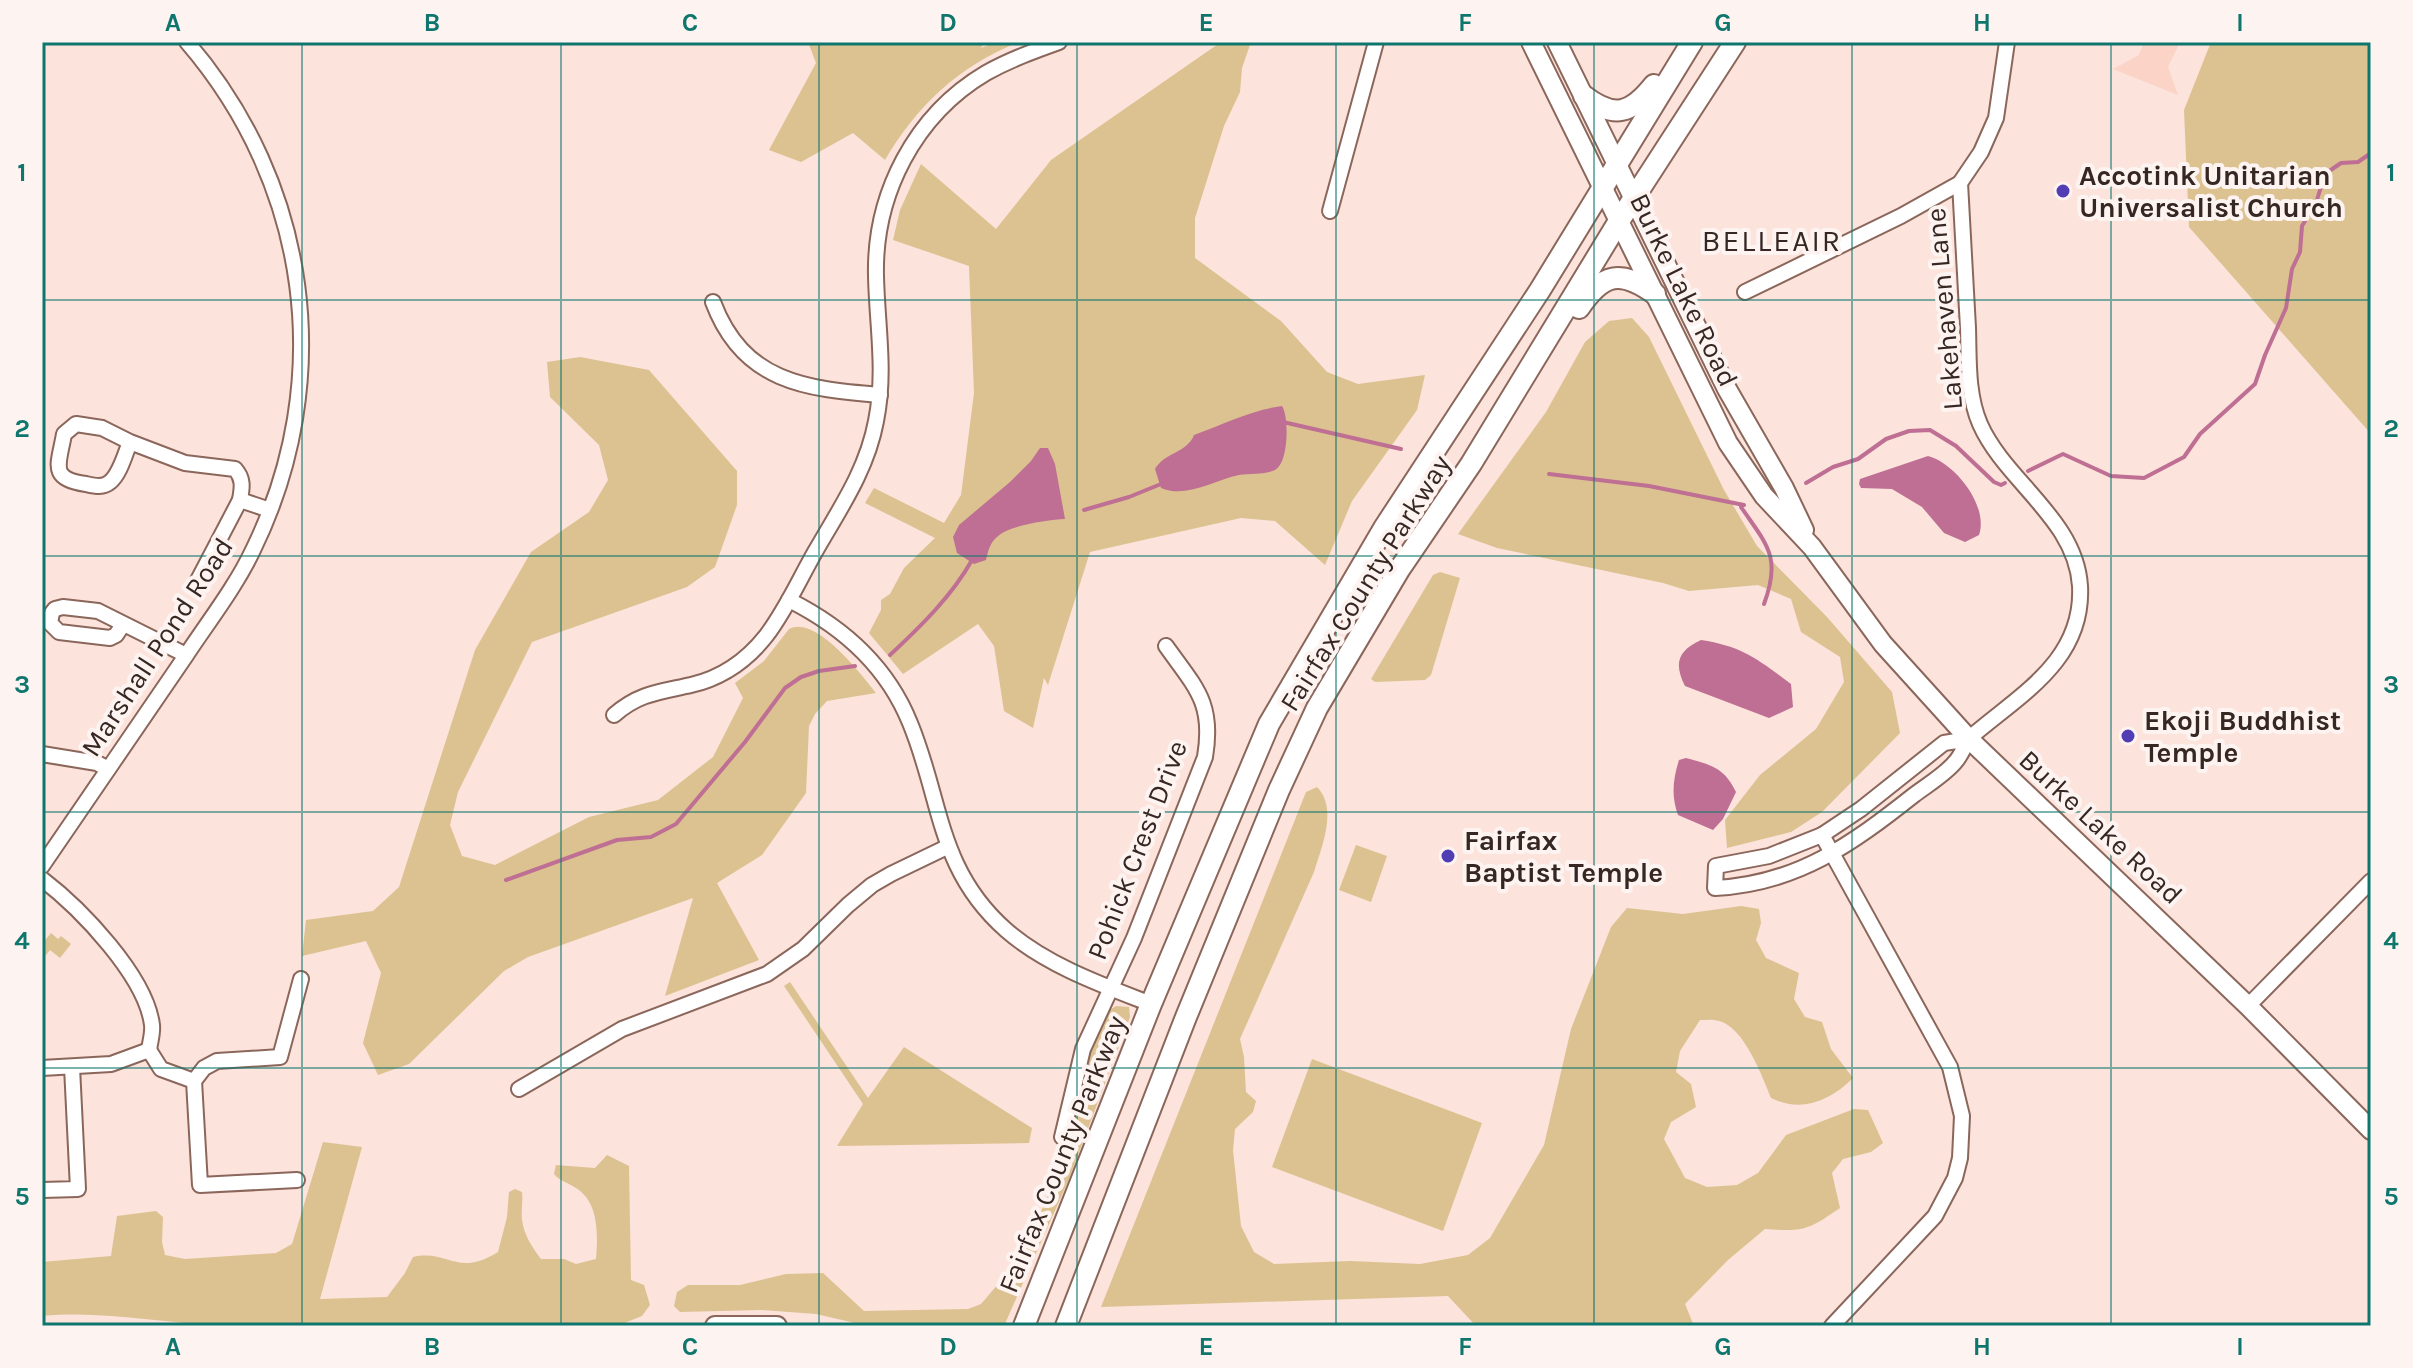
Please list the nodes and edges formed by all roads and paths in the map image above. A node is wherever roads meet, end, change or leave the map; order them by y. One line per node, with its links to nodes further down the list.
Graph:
1 (187, 42): 23 (street, Marshall Pond Road)
2 (1059, 42): 20 (street)
3 (1376, 42): 14 (street)
4 (1531, 42): 12 (main road, Burke Lake Road)
5 (1557, 42): 9 (main road, Burke Lake Road)
6 (1691, 42): 9 (highway); 10 (highway, Fairfax County Parkway)
7 (1735, 42): 13 (highway, Fairfax County Parkway)
8 (2007, 42): 11 (street)
9 (1584, 96): 10 (main road, Burke Lake Road)
10 (1617, 164): 12 (highway, Fairfax County Parkway); 13 (main road, Burke Lake Road)
11 (1960, 183): 16 (street); 31 (street, Lakehaven Lane)
12 (1603, 188): 15 (main road, Burke Lake Road); 42 (highway, Fairfax County Parkway)
13 (1634, 199): 15 (highway, Fairfax County Parkway); 24 (main road, Burke Lake Road)
14 (1330, 211)
15 (1619, 221): 17 (main road, Burke Lake Road); 19 (highway, Fairfax County Parkway)
16 (1745, 292)
17 (1655, 294): 19 (highway); 24 (main road, Burke Lake Road)
18 (713, 302): 20 (street)
19 (1533, 363): 56 (highway, Fairfax County Parkway)
20 (880, 395): 26 (street)
21 (130, 442): 21 (street); 22 (street)
22 (240, 500): 23 (street); 25 (street)
23 (270, 510): 29 (street, Marshall Pond Road)
24 (1812, 547): 31 (main road, Burke Lake Road)
25 (195, 586)
26 (789, 600): 30 (street); 35 (street)
27 (122, 626): 29 (street)
28 (1166, 646): 41 (street, Pohick Crest Drive)
29 (186, 655): 33 (street, Marshall Pond Road)
30 (614, 715)
31 (1969, 739): 34 (street); 36 (street); 43 (main road, Burke Lake Road)
32 (42, 754): 33 (street)
33 (108, 769): 37 (street, Marshall Pond Road)
34 (1822, 835): 36 (street); 36 (street)
35 (947, 847): 41 (street); 48 (street)
36 (1834, 854): 57 (street)
37 (42, 866)
38 (42, 879): 44 (street)
39 (2371, 881): 43 (street)
40 (301, 979): 47 (street)
41 (1111, 988): 42 (street); 50 (street, Pohick Crest Drive)
42 (1151, 1004): 55 (highway, Fairfax County Parkway)
43 (2248, 1006): 49 (main road, Burke Lake Road)
44 (149, 1050): 45 (street); 47 (street)
45 (72, 1067): 46 (street); 52 (street)
46 (42, 1068)
47 (194, 1081): 51 (street)
48 (519, 1089)
49 (2371, 1130)
50 (1062, 1137)
51 (297, 1180)
52 (42, 1190)
53 (715, 1326): 54 (main road)
54 (777, 1326)
55 (1024, 1326)
56 (1066, 1326)
57 (1832, 1326)

